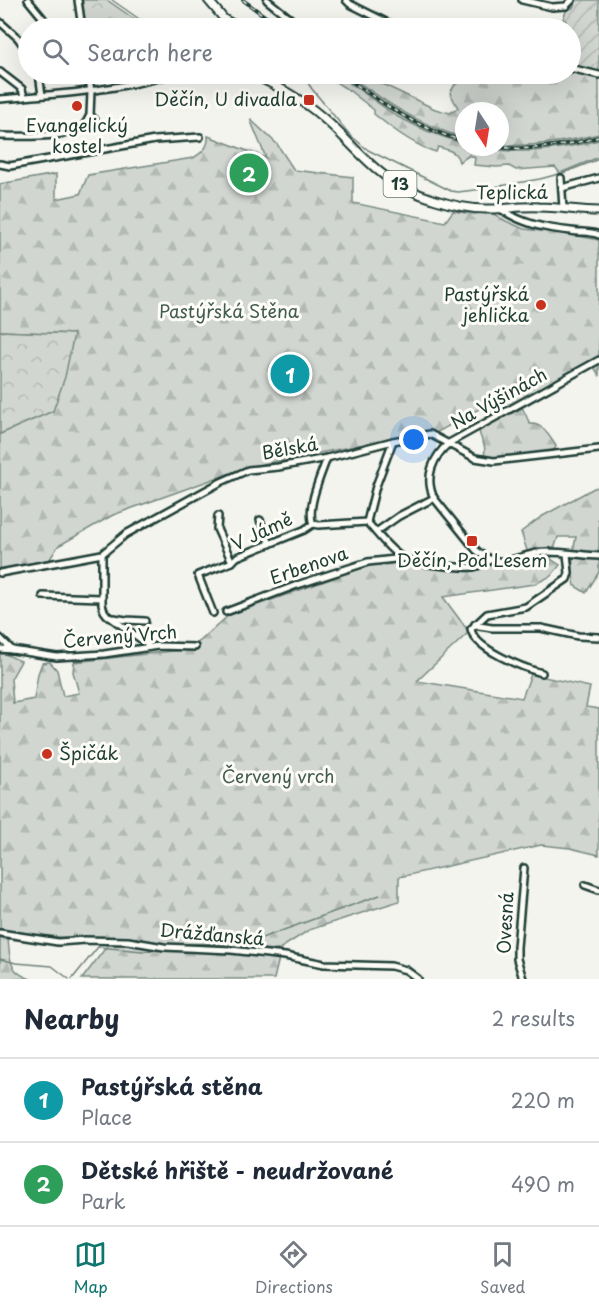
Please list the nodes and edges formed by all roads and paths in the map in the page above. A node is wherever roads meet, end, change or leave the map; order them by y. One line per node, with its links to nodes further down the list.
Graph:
1 (28, 0): 8 (street)
2 (78, 0): 9 (street)
3 (208, 0): 10 (main road)
4 (267, 0): 11 (street)
5 (346, 0): 12 (street)
6 (522, 0): 7 (street)
7 (572, 0)
8 (43, 18)
9 (81, 18)
10 (223, 18)
11 (290, 18)
12 (378, 18)
13 (0, 22): 14 (street)
14 (18, 38)
15 (581, 71): 17 (street)
16 (0, 72): 24 (street)
17 (599, 75)
18 (40, 84): 23 (street)
19 (90, 84): 22 (street)
20 (133, 84): 22 (street)
21 (272, 84): 35 (main road, Teplická / 13)
22 (91, 91): 23 (street); 26 (street)
23 (42, 95): 24 (street)
24 (24, 97): 25 (street)
25 (0, 99)
26 (90, 115): 27 (street); 28 (street)
27 (95, 120)
28 (0, 136)
29 (200, 136): 30 (street)
30 (0, 164)
31 (561, 178): 33 (street)
32 (599, 178): 33 (street)
33 (562, 188): 34 (street)
34 (564, 208): 35 (main road, Teplická / 13); 36 (main road, Teplická / 13)
35 (500, 209): 37 (street)
36 (599, 212)
37 (599, 235)
38 (599, 360): 40 (street, Na Výšinách)
39 (393, 441): 40 (street, Bělská); 42 (street, Bělská); 46 (street)
40 (449, 443): 41 (street, Bělská); 43 (street, Na Výšinách)
41 (599, 449)
42 (327, 458): 47 (street); 50 (street, Bělská)
43 (434, 498): 48 (street); 54 (street)
44 (218, 516): 55 (street)
45 (260, 520): 49 (street)
46 (367, 522): 47 (street, V Jámě); 48 (street)
47 (312, 524): 49 (street, V Jámě)
48 (376, 532): 53 (street)
49 (270, 544): 55 (street, V Jámě)
50 (102, 554): 56 (street, Bělská); 58 (street)
51 (569, 554): 52 (street); 54 (street); 63 (street)
52 (599, 556)
53 (404, 558): 54 (street); 59 (street, Erbenova)
54 (490, 560)
55 (232, 562): 60 (street, V Jámě)
56 (0, 573)
57 (44, 596): 58 (street)
58 (101, 598): 61 (street)
59 (226, 612)
60 (213, 614)
61 (110, 617): 62 (street); 66 (street)
62 (145, 621)
63 (475, 624): 64 (street); 70 (street)
64 (599, 637)
65 (0, 639): 69 (street)
66 (149, 647): 67 (street, Červený Vrch); 69 (street, Červený Vrch)
67 (195, 647)
68 (0, 649): 69 (street, Červený Vrch)
69 (12, 650)
70 (542, 673)
71 (524, 868): 76 (street, Ovesná)
72 (585, 885): 73 (street)
73 (599, 890)
74 (0, 933): 75 (street, Drážďanská)
75 (418, 979)
76 (523, 979)

